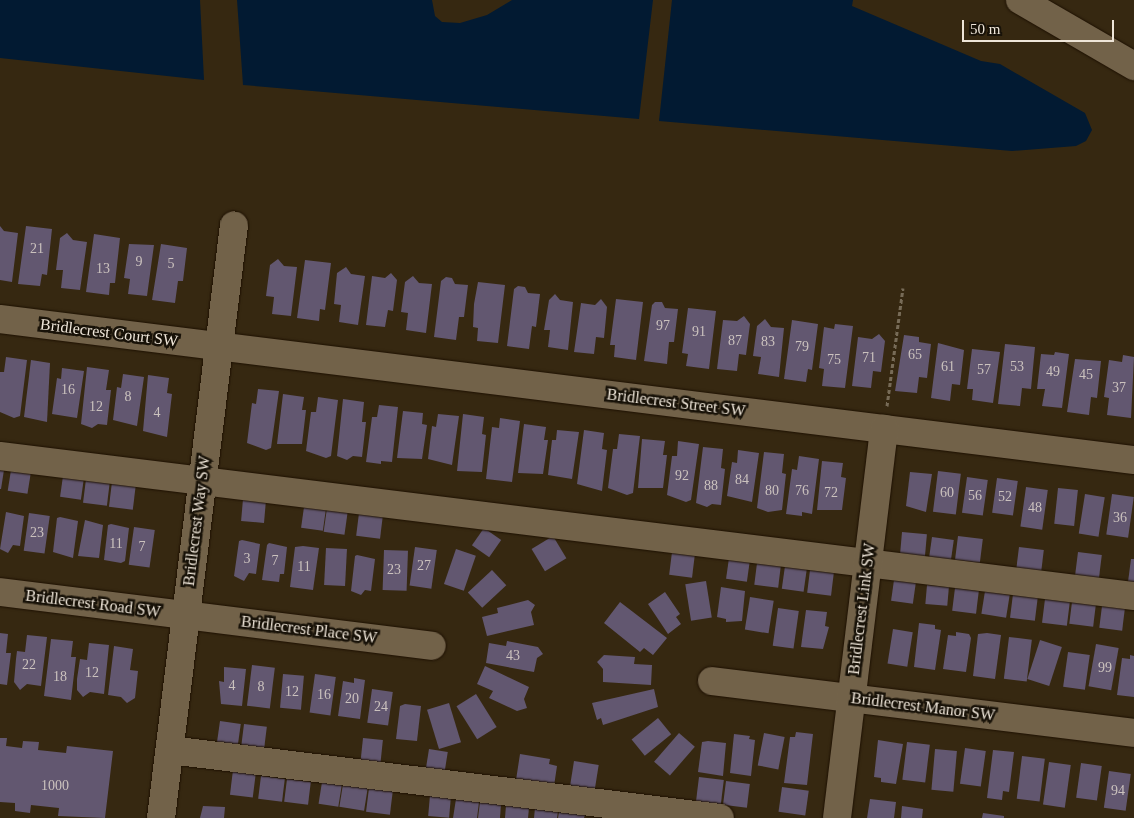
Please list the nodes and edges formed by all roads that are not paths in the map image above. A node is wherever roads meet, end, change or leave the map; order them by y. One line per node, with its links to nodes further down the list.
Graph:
1 (1020, 0): 2 (street)
2 (1134, 66)
3 (234, 225): 5 (street, Bridlecrest Way SW)
4 (0, 319): 5 (street, Bridlecrest Court SW)
5 (219, 346): 6 (street, Bridlecrest Street SW); 9 (street, Bridlecrest Way SW)
6 (884, 429): 8 (street, Bridlecrest Street SW); 10 (street, Bridlecrest Link SW)
7 (0, 456): 9 (street)
8 (1134, 460)
9 (202, 481): 10 (street); 13 (street, Bridlecrest Way SW)
10 (868, 563): 12 (street); 16 (street, Bridlecrest Link SW)
11 (0, 592): 13 (street, Bridlecrest Road SW)
12 (1134, 596)
13 (186, 615): 14 (street, Bridlecrest Place SW); 18 (street, Bridlecrest Way SW)
14 (432, 646)
15 (712, 681): 16 (street, Bridlecrest Manor SW)
16 (851, 698): 17 (street, Bridlecrest Manor SW); 21 (street, Bridlecrest Link SW)
17 (1134, 733)
18 (170, 750): 19 (street, Bridlecrest Way SW); 20 (street)
19 (161, 818)
20 (720, 818)
21 (837, 818)

